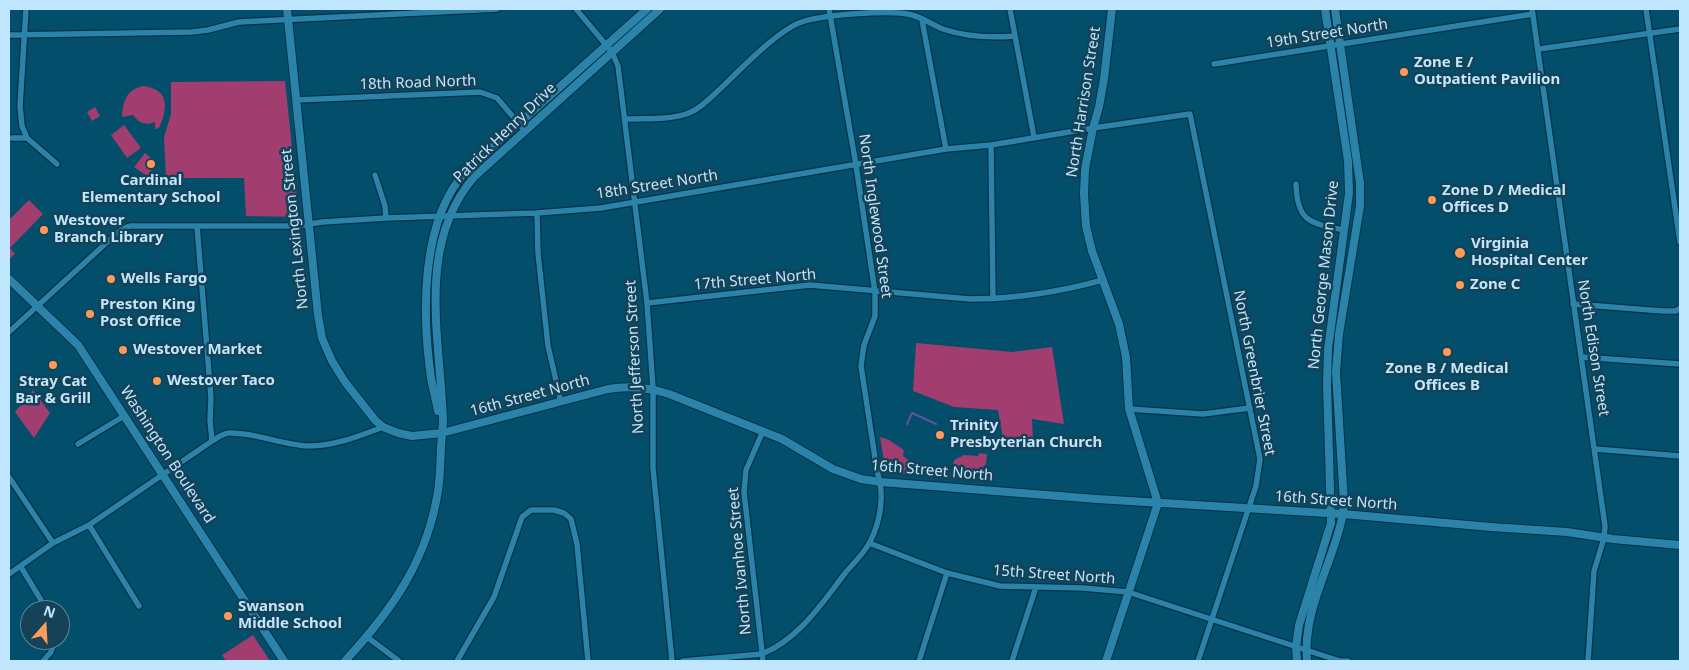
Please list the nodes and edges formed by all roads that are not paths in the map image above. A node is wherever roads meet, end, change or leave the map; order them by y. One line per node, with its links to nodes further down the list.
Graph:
1 (26, 9): 20 (street)
2 (287, 9): 15 (street, North Lexington Street)
3 (497, 9): 15 (street)
4 (576, 9): 22 (street)
5 (647, 9): 22 (street, Patrick Henry Drive)
6 (660, 9): 26 (street, Patrick Henry Drive)
7 (829, 9): 14 (street, North Inglewood Street)
8 (1010, 9): 21 (street)
9 (1112, 9): 32 (street, North Harrison Street)
10 (1325, 9): 24 (street, North George Mason Drive)
11 (1335, 9): 23 (street, North George Mason Drive)
12 (1646, 9): 18 (street)
13 (1532, 11): 23 (street, 19th Street North); 25 (street, North Edison Street)
14 (830, 18): 16 (street); 30 (street); 40 (street, North Inglewood Street)
15 (288, 19): 20 (street); 28 (street, North Lexington Street)
16 (922, 20): 21 (street); 38 (street)
17 (1680, 28): 18 (street)
18 (1649, 33): 25 (street); 51 (street)
19 (9, 35): 20 (street)
20 (24, 35): 36 (street)
21 (1015, 36): 34 (street)
22 (606, 45): 26 (street); 31 (street, Patrick Henry Drive)
23 (1340, 45): 24 (street, 19th Street North); 82 (street, North George Mason Drive)
24 (1331, 46): 27 (street, 19th Street North); 50 (street, North George Mason Drive)
25 (1539, 49): 58 (street, North Edison Street)
26 (612, 52): 30 (street, North Jefferson Street); 33 (street, Patrick Henry Drive)
27 (1214, 64)
28 (296, 100): 31 (street, 18th Road North); 48 (street, North Lexington Street)
29 (1190, 114): 32 (street, 18th Street North); 66 (street, North Greenbrier Street)
30 (625, 119): 43 (street, North Jefferson Street)
31 (519, 124): 33 (street, 18th Road North); 46 (street, Patrick Henry Drive)
32 (1092, 128): 34 (street, 18th Street North); 54 (street, North Harrison Street)
33 (525, 131): 45 (street, Patrick Henry Drive)
34 (1034, 137): 37 (street, 18th Street North)
35 (9, 138): 36 (street)
36 (27, 138): 39 (street)
37 (991, 145): 38 (street, 18th Street North); 56 (street)
38 (946, 150): 40 (street, 18th Street North)
39 (56, 164)
40 (856, 165): 43 (street, 18th Street North); 55 (street, North Inglewood Street)
41 (375, 174): 47 (street)
42 (1296, 184): 50 (street)
43 (634, 202): 44 (street, 18th Street North); 57 (street, North Jefferson Street)
44 (537, 213): 45 (street, 18th Street North); 65 (street)
45 (449, 216): 46 (street, 18th Street North); 71 (street, Patrick Henry Drive)
46 (440, 217): 47 (street, 18th Street North); 71 (street, Patrick Henry Drive)
47 (386, 218): 48 (street, 18th Street North)
48 (309, 224): 49 (street, 18th Street North); 69 (street, North Lexington Street)
49 (197, 226): 59 (street, 18th Street North); 72 (street)
50 (1344, 230): 81 (street, North George Mason Drive)
51 (1680, 232): 52 (street)
52 (1680, 242)
53 (9, 279): 59 (street, Washington Boulevard)
54 (1103, 280): 56 (street, 17th Street North); 67 (street, North Harrison Street)
55 (875, 292): 56 (street, 17th Street North); 57 (street, 17th Street North); 78 (street, North Inglewood Street)
56 (993, 299)
57 (647, 303): 64 (street, North Jefferson Street)
58 (1573, 304): 60 (street); 62 (street, North Edison Street)
59 (38, 306): 61 (street); 68 (street, Washington Boulevard)
60 (1680, 308)
61 (9, 332)
62 (1581, 356): 63 (street); 74 (street, North Edison Street)
63 (1680, 364)
64 (653, 388): 65 (street, 16th Street North); 70 (street, 16th Street North); 107 (street, North Jefferson Street)
65 (561, 402): 71 (street, 16th Street North)
66 (1250, 408): 67 (street); 80 (street, North Greenbrier Street)
67 (1129, 409): 79 (street, North Harrison Street)
68 (124, 416): 73 (street); 76 (street, Washington Boulevard)
69 (383, 427): 71 (street, 16th Street North); 72 (street)
70 (763, 431): 78 (street, 16th Street North); 100 (street, North Ivanhoe Street)
71 (442, 433): 96 (street, Patrick Henry Drive)
72 (212, 441): 76 (street)
73 (78, 444)
74 (1595, 449): 75 (street); 84 (street, North Edison Street)
75 (1680, 456)
76 (162, 474): 83 (street); 102 (street, Washington Boulevard)
77 (9, 478): 85 (street)
78 (881, 482): 79 (street, 16th Street North); 86 (street, North Inglewood Street)
79 (1158, 503): 80 (street, 16th Street North); 92 (street)
80 (1248, 509): 81 (street, 16th Street North); 95 (street, North Greenbrier Street)
81 (1331, 514): 82 (street, 16th Street North); 97 (street, North George Mason Drive)
82 (1343, 514): 84 (street, 16th Street North); 99 (street, North George Mason Drive)
83 (89, 525): 85 (street); 94 (street)
84 (1604, 538): 87 (street, 16th Street North); 117 (street, North Edison Street)
85 (53, 543): 88 (street)
86 (870, 543): 89 (street, 15th Street North); 100 (street)
87 (1680, 545)
88 (20, 567): 90 (street); 93 (street)
89 (947, 573): 91 (street, 15th Street North); 110 (street)
90 (9, 574)
91 (1036, 587): 92 (street, 15th Street North); 111 (street)
92 (1128, 592): 95 (street, 15th Street North); 112 (street)
93 (41, 600)
94 (139, 606)
95 (1211, 620): 97 (street, 15th Street North); 113 (street, North Greenbrier Street)
96 (367, 637): 103 (street, Patrick Henry Drive); 104 (street)
97 (1296, 647): 99 (street, 15th Street North); 114 (street, North George Mason Drive)
98 (52, 650): 101 (street)
99 (1306, 650): 115 (street, North George Mason Drive); 116 (street, 15th Street North)
100 (762, 654): 108 (street); 109 (street, North Ivanhoe Street)
101 (43, 661)
102 (284, 661)
103 (345, 661)
104 (399, 661)
105 (457, 661): 106 (street)
106 (588, 661)
107 (672, 661)
108 (683, 661)
109 (763, 661)
110 (919, 661)
111 (1012, 661)
112 (1106, 661)
113 (1198, 661)
114 (1298, 661)
115 (1307, 661)
116 (1348, 661)
117 (1588, 661)

